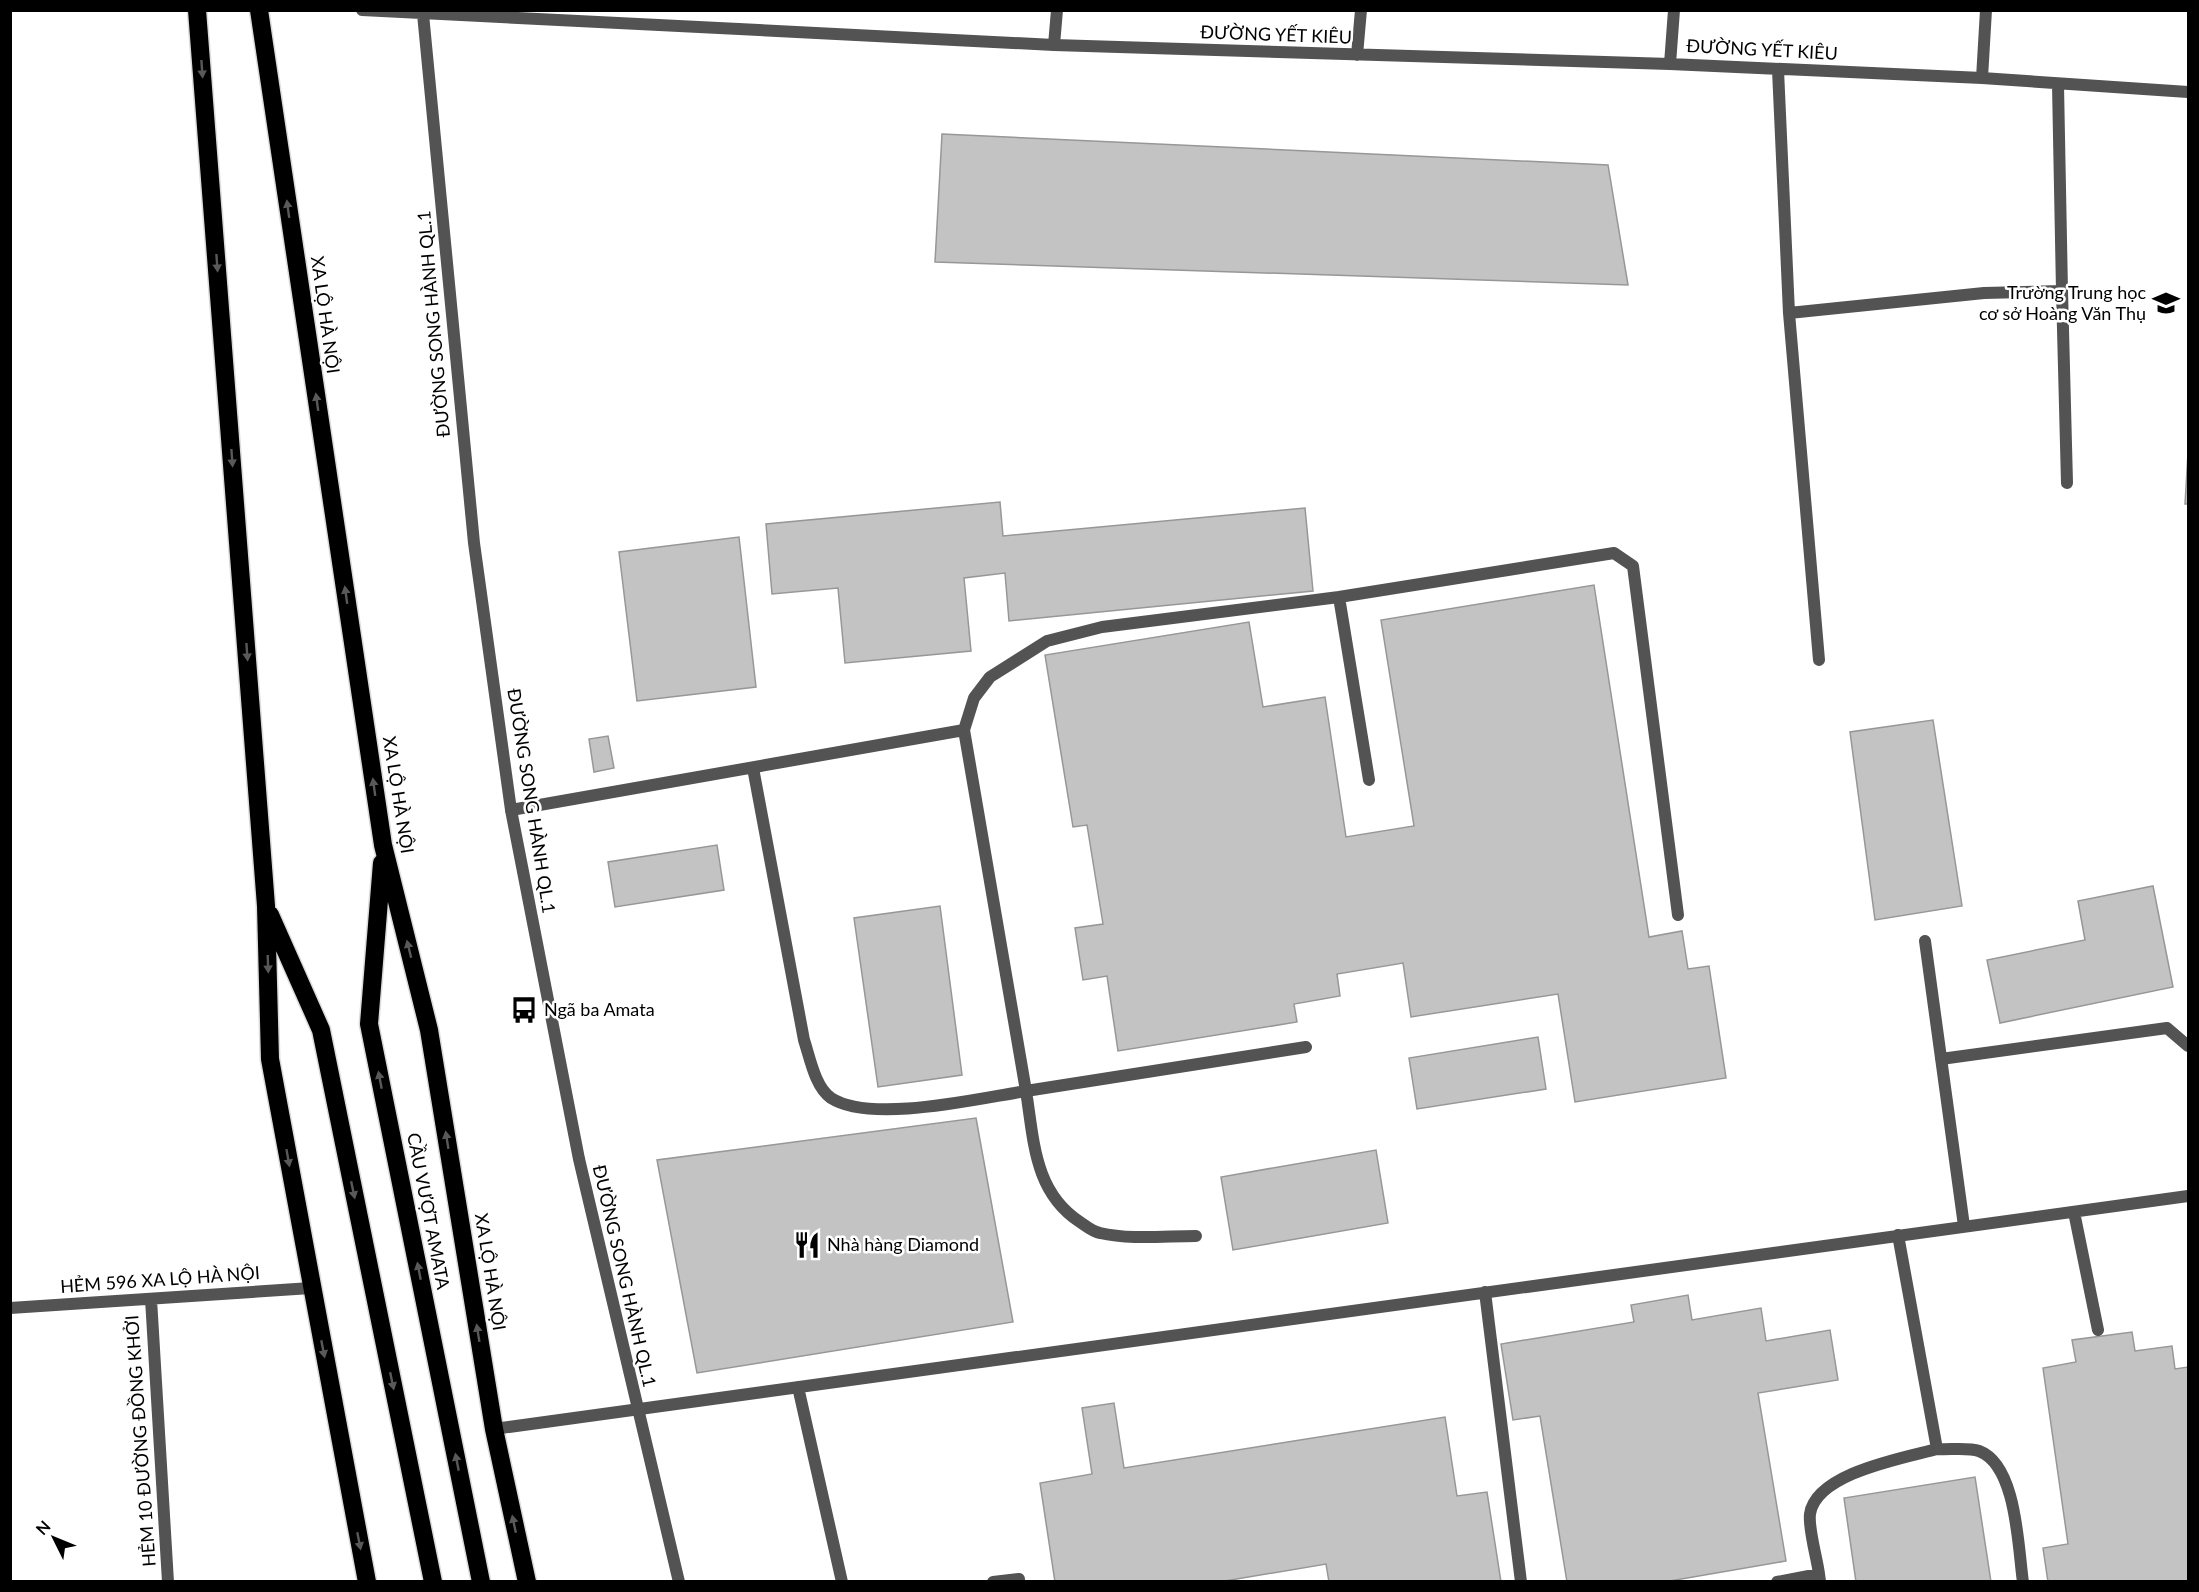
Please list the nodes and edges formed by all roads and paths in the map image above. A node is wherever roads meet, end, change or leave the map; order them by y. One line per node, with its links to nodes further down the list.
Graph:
1 (198, 10): 26 (highway, one-way to 26)
2 (259, 10): 25 (highway, XA LỘ HÀ NỘI, one-way to 2)
3 (362, 10): 8 (street, ĐƯỜNG YẾT KIÊU)
4 (1057, 10): 9 (street)
5 (1361, 10): 10 (street)
6 (1674, 10): 11 (street)
7 (1986, 10): 13 (street)
8 (423, 14): 9 (street, ĐƯỜNG YẾT KIÊU); 24 (street, ĐƯỜNG SONG HÀNH QL.1)
9 (1054, 45): 10 (street, ĐƯỜNG YẾT KIÊU)
10 (1357, 55): 11 (street, ĐƯỜNG YẾT KIÊU)
11 (1670, 64): 12 (street, ĐƯỜNG YẾT KIÊU)
12 (1778, 70): 13 (street, ĐƯỜNG YẾT KIÊU); 17 (street)
13 (1982, 78): 14 (street, ĐƯỜNG YẾT KIÊU)
14 (2058, 85): 15 (street, ĐƯỜNG YẾT KIÊU); 16 (street)
15 (2188, 92)
16 (2062, 291): 17 (street); 18 (street)
17 (1789, 313): 20 (street)
18 (2067, 483)
19 (1339, 597): 21 (street); 23 (street); 27 (street)
20 (1819, 660)
21 (964, 729): 22 (street); 32 (street)
22 (753, 768): 24 (street); 32 (street)
23 (1369, 780)
24 (511, 810): 44 (street, ĐƯỜNG SONG HÀNH QL.1)
25 (383, 845): 45 (highway, XA LỘ HÀ NỘI, one-way to 25); 52 (highway, CẦU VƯỢT AMATA, one-way to 25)
26 (266, 906): 38 (highway, one-way to 38); 51 (highway, one-way to 51)
27 (1678, 915)
28 (1925, 941): 31 (street)
29 (2188, 1046): 31 (street)
30 (1306, 1047): 32 (street)
31 (1941, 1059): 35 (street)
32 (1026, 1091): 36 (street)
33 (2188, 1196): 34 (street)
34 (2074, 1212): 35 (street); 42 (street)
35 (1964, 1226): 37 (street)
36 (1196, 1236)
37 (1898, 1236): 39 (street); 46 (street)
38 (311, 1288): 40 (street, HẺM 596 XA LỘ HÀ NỘI); 50 (highway, one-way to 50)
39 (1485, 1293): 43 (street); 57 (street)
40 (151, 1299): 41 (street, HẺM 596 XA LỘ HÀ NỘI); 49 (street, HẺM 10 ĐƯỜNG ĐỒNG KHỞI)
41 (10, 1308)
42 (2098, 1330)
43 (798, 1387): 44 (street); 55 (street)
44 (636, 1410): 45 (street); 54 (street, ĐƯỜNG SONG HÀNH QL.1)
45 (494, 1429): 53 (highway, XA LỘ HÀ NỘI, one-way to 45)
46 (1937, 1449): 47 (street); 59 (street)
47 (1819, 1578): 58 (street)
48 (1018, 1579): 56 (street)
49 (168, 1581)
50 (367, 1581)
51 (433, 1581)
52 (481, 1581)
53 (527, 1581)
54 (679, 1581)
55 (842, 1581)
56 (993, 1581)
57 (1521, 1581)
58 (1777, 1581)
59 (2022, 1581)

